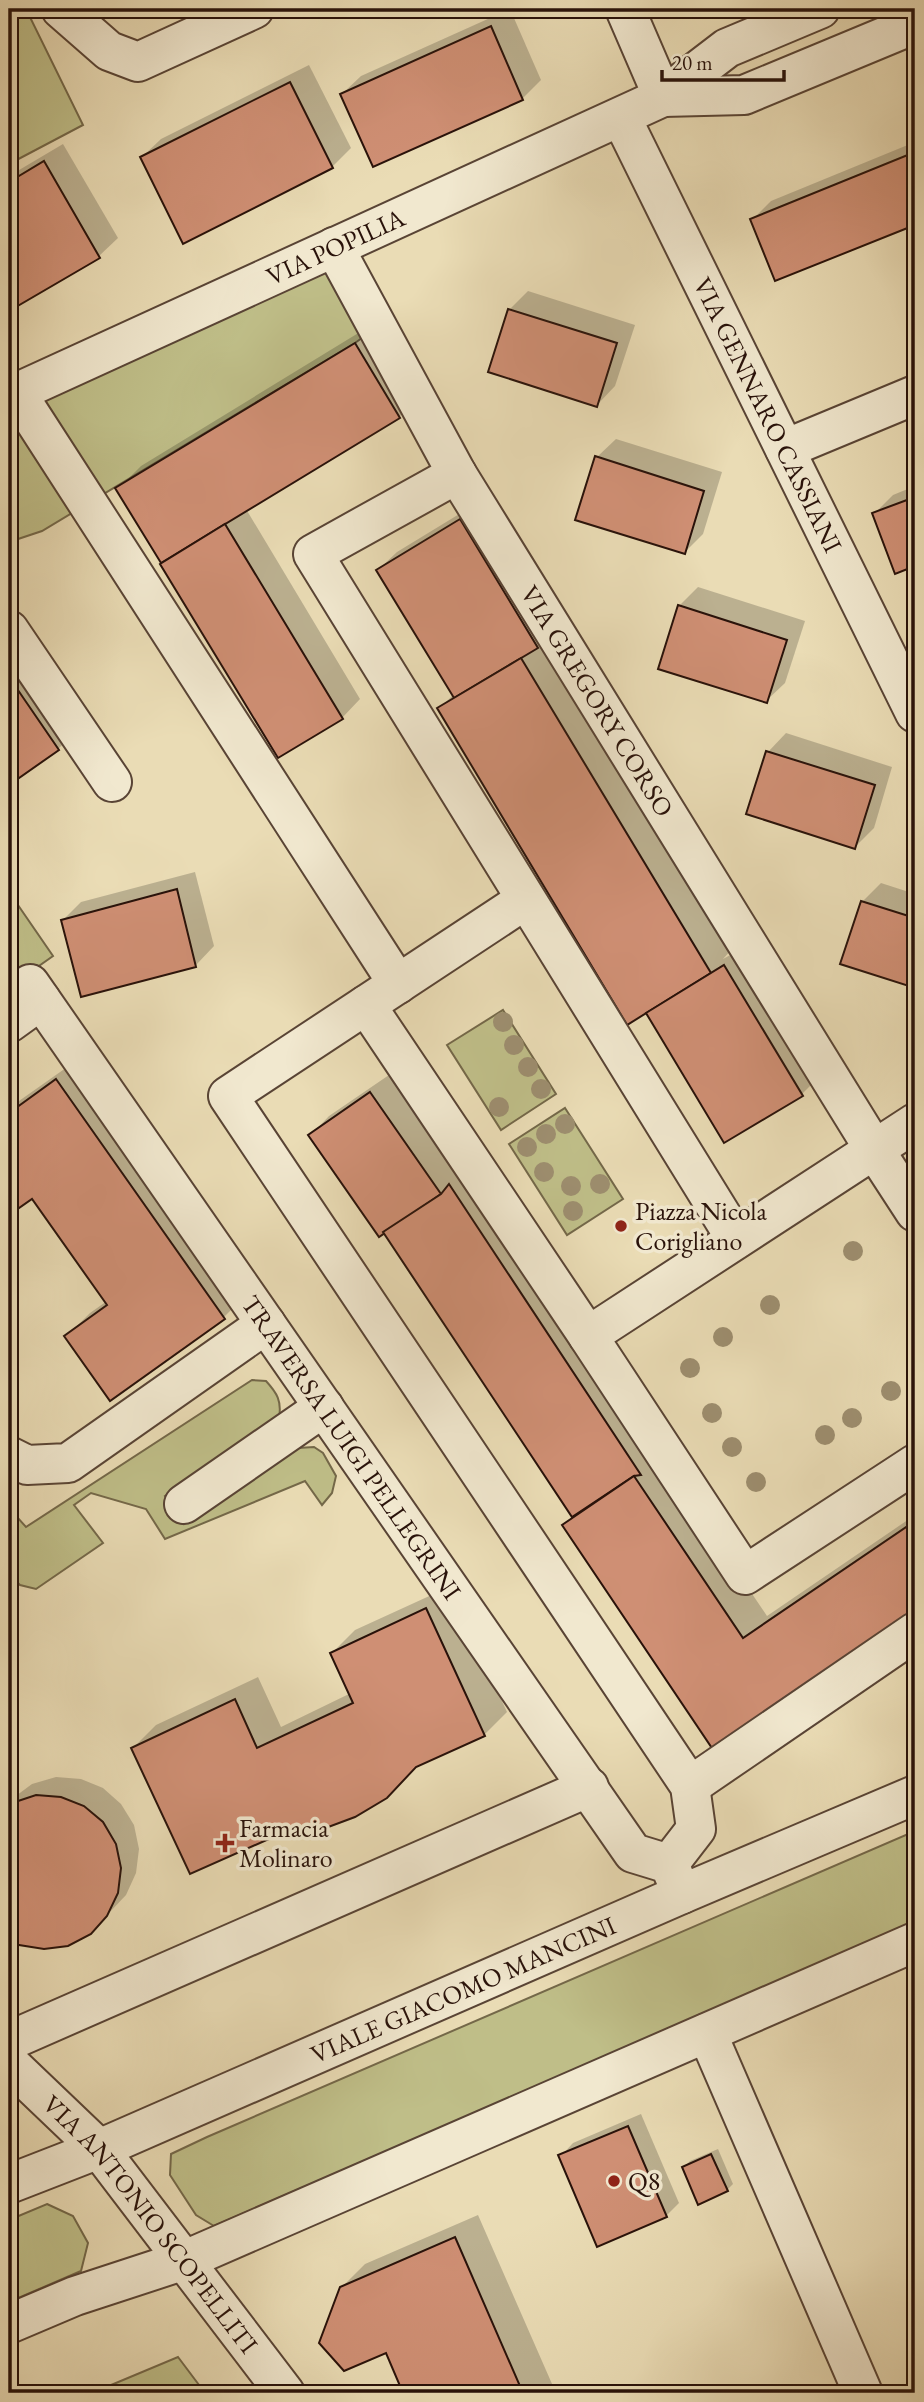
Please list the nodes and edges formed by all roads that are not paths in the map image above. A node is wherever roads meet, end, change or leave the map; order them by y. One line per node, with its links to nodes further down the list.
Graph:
1 (61, 9): 2 (street)
2 (254, 9)
3 (625, 9): 6 (street)
4 (820, 9): 6 (street, VIA POPILIA)
5 (915, 24): 6 (street, VIA POPILIA)
6 (663, 97): 7 (street, VIA POPILIA)
7 (621, 117): 8 (street, VIA POPILIA); 11 (street, VIA GENNARO CASSIANI)
8 (334, 247): 9 (street, VIA POPILIA); 12 (street, VIA GREGORY CORSO)
9 (12, 394): 17 (street)
10 (915, 395): 11 (street)
11 (785, 449): 14 (street, VIA GENNARO CASSIANI)
12 (457, 474): 16 (street); 21 (street, VIA GREGORY CORSO)
13 (9, 630): 15 (street)
14 (913, 702)
15 (112, 782)
16 (525, 900): 17 (street); 23 (street)
17 (398, 984): 18 (street)
18 (366, 1005): 25 (street); 31 (street)
19 (9, 1023): 24 (street, TRAVERSA LUIGI PELLEGRINI)
20 (915, 1123): 21 (street)
21 (874, 1149): 22 (street); 23 (street)
22 (915, 1212)
23 (736, 1239): 25 (street)
24 (266, 1324): 26 (street, TRAVERSA LUIGI PELLEGRINI); 27 (street)
25 (588, 1336): 28 (street)
26 (324, 1407): 29 (street); 32 (street, TRAVERSA LUIGI PELLEGRINI)
27 (9, 1456)
28 (915, 1464)
29 (184, 1504)
30 (915, 1632): 31 (street)
31 (690, 1786): 34 (street)
32 (589, 1787): 34 (street, TRAVERSA LUIGI PELLEGRINI); 37 (street)
33 (915, 1795): 34 (street, VIALE GIACOMO MANCINI)
34 (675, 1879): 39 (street, VIALE GIACOMO MANCINI)
35 (915, 1942): 36 (street)
36 (707, 2033): 41 (street); 44 (street)
37 (9, 2041)
38 (9, 2063): 39 (street, VIA ANTONIO SCOPELLITI)
39 (99, 2149): 40 (street, VIALE GIACOMO MANCINI); 41 (street, VIA ANTONIO SCOPELLITI)
40 (9, 2184)
41 (185, 2260): 42 (street); 43 (street, VIA ANTONIO SCOPELLITI)
42 (9, 2325)
43 (285, 2393)
44 (863, 2393)

